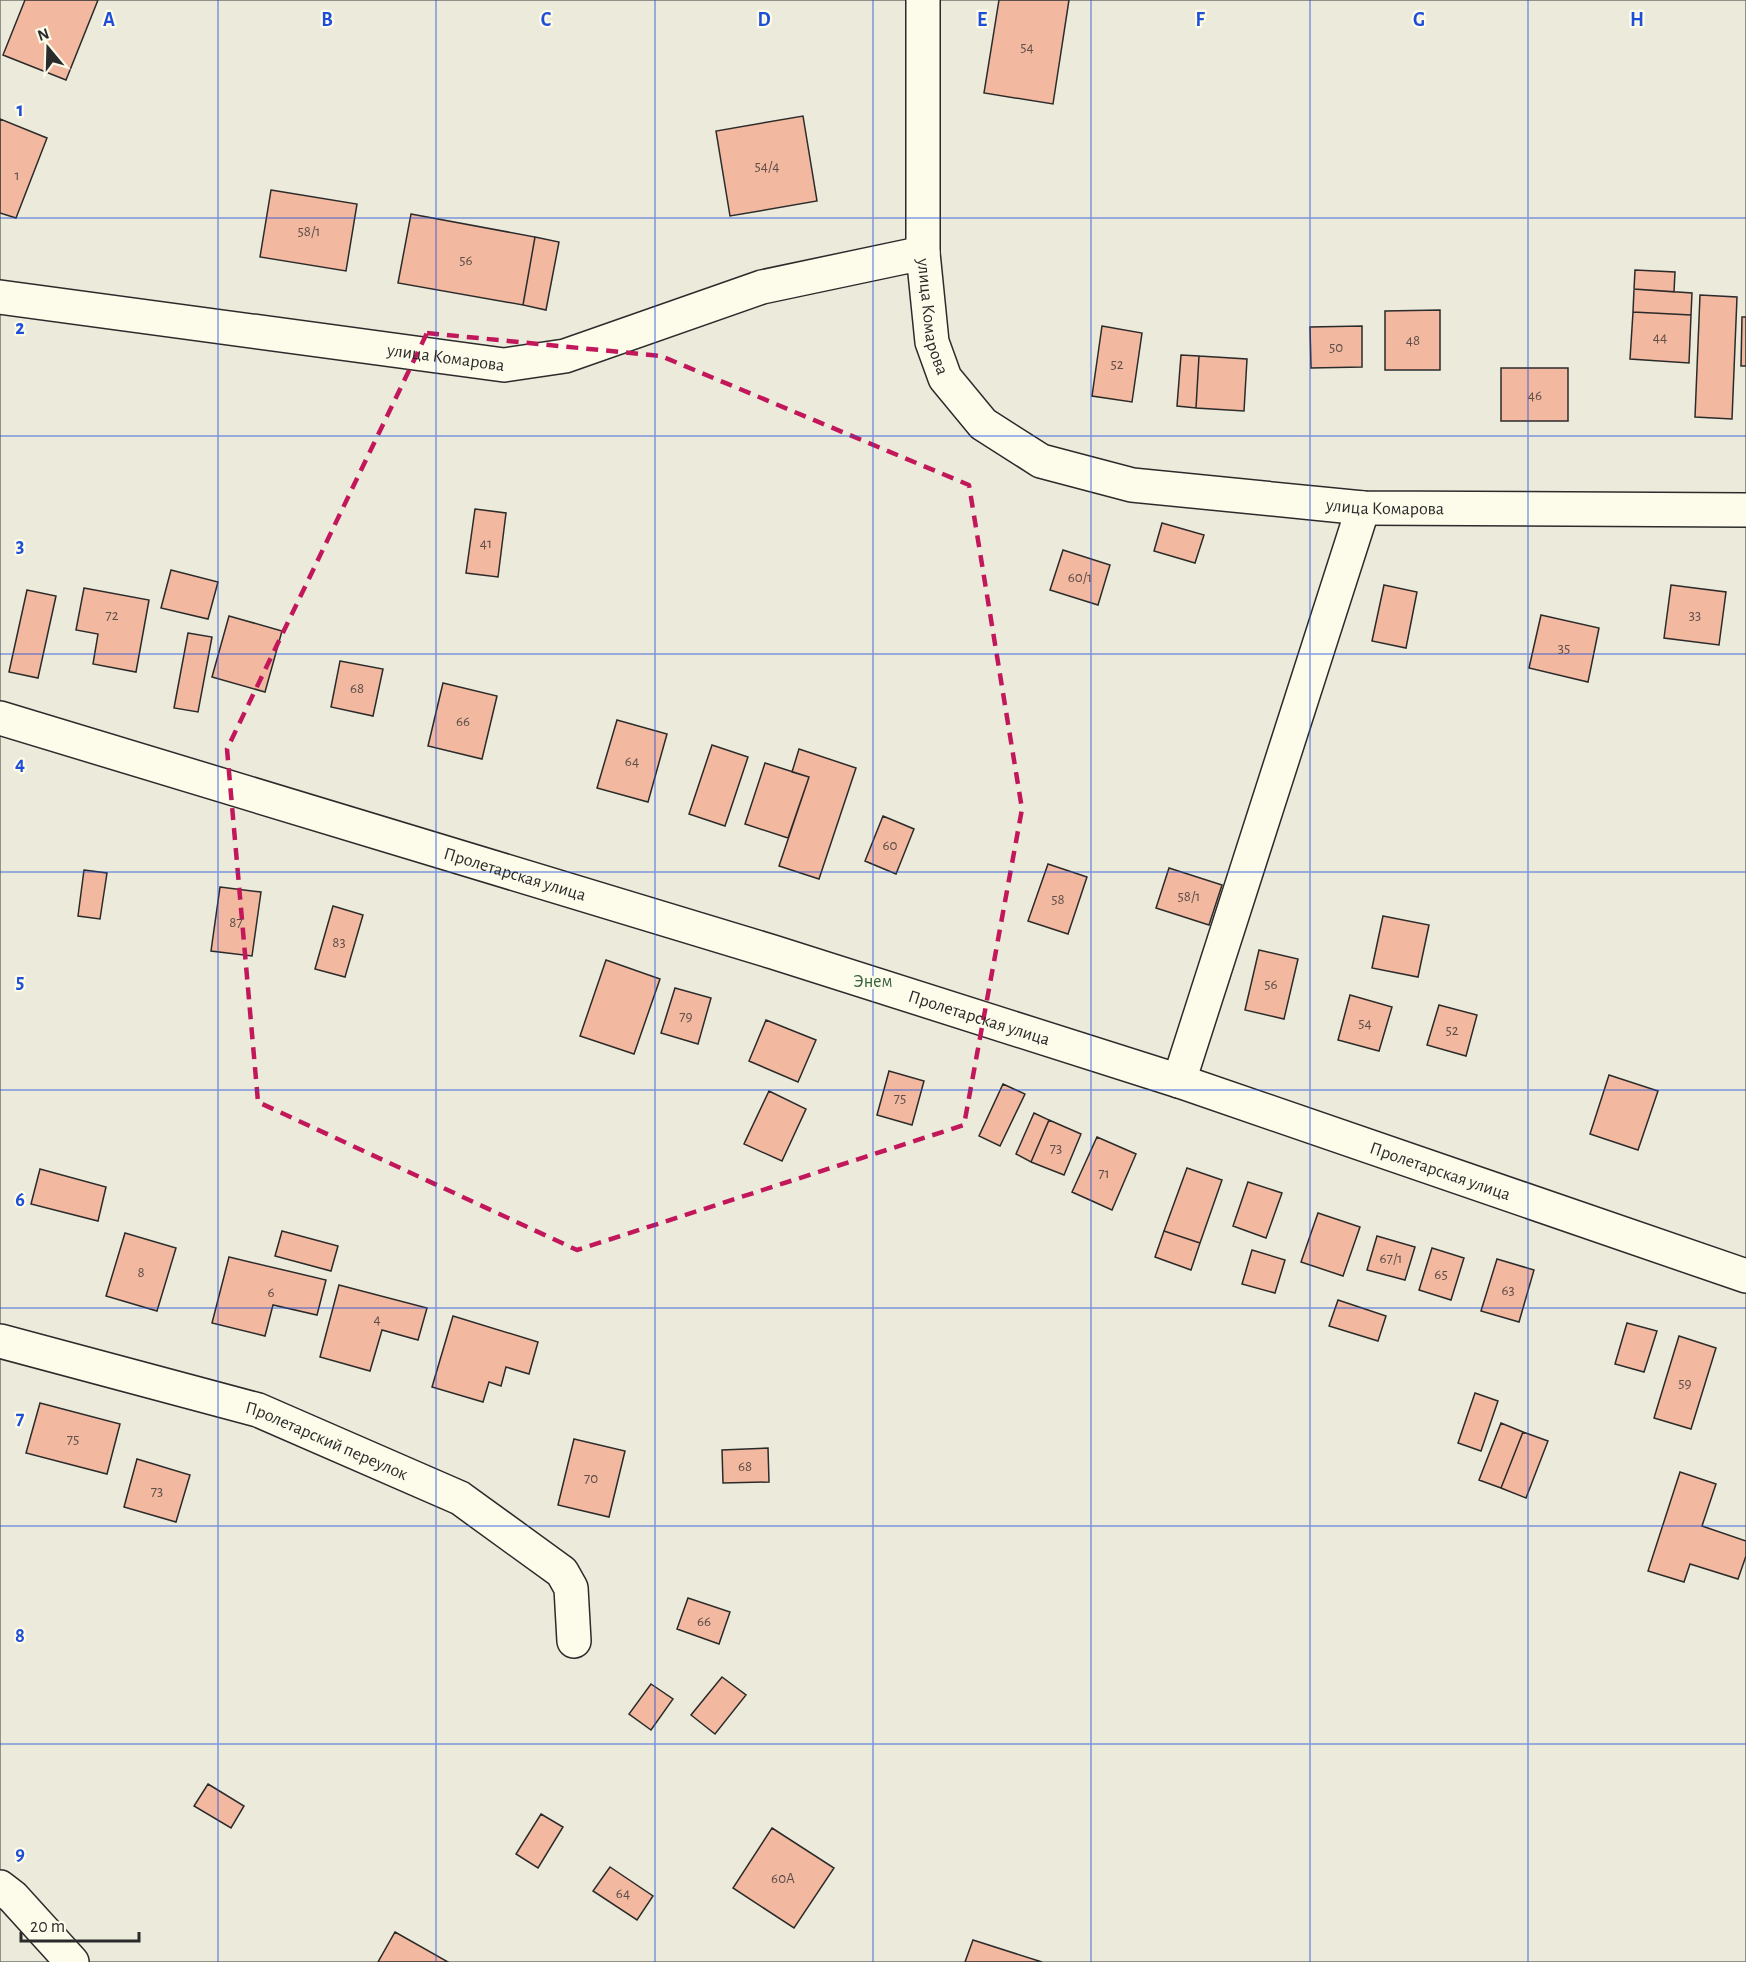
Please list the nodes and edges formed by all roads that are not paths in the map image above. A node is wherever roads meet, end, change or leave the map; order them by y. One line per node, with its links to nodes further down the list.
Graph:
1 (923, 0): 2 (street)
2 (923, 253): 3 (street, улица Комарова); 4 (street, улица Комарова)
3 (0, 297)
4 (1364, 508): 5 (street, улица Комарова); 7 (street)
5 (1746, 510)
6 (0, 718): 7 (street, Пролетарская улица)
7 (1179, 1081): 8 (street, Пролетарская улица)
8 (1746, 1276)
9 (0, 1341): 10 (street, Пролетарский переулок)
10 (574, 1641)
11 (0, 1887): 12 (street)
12 (72, 1962)

